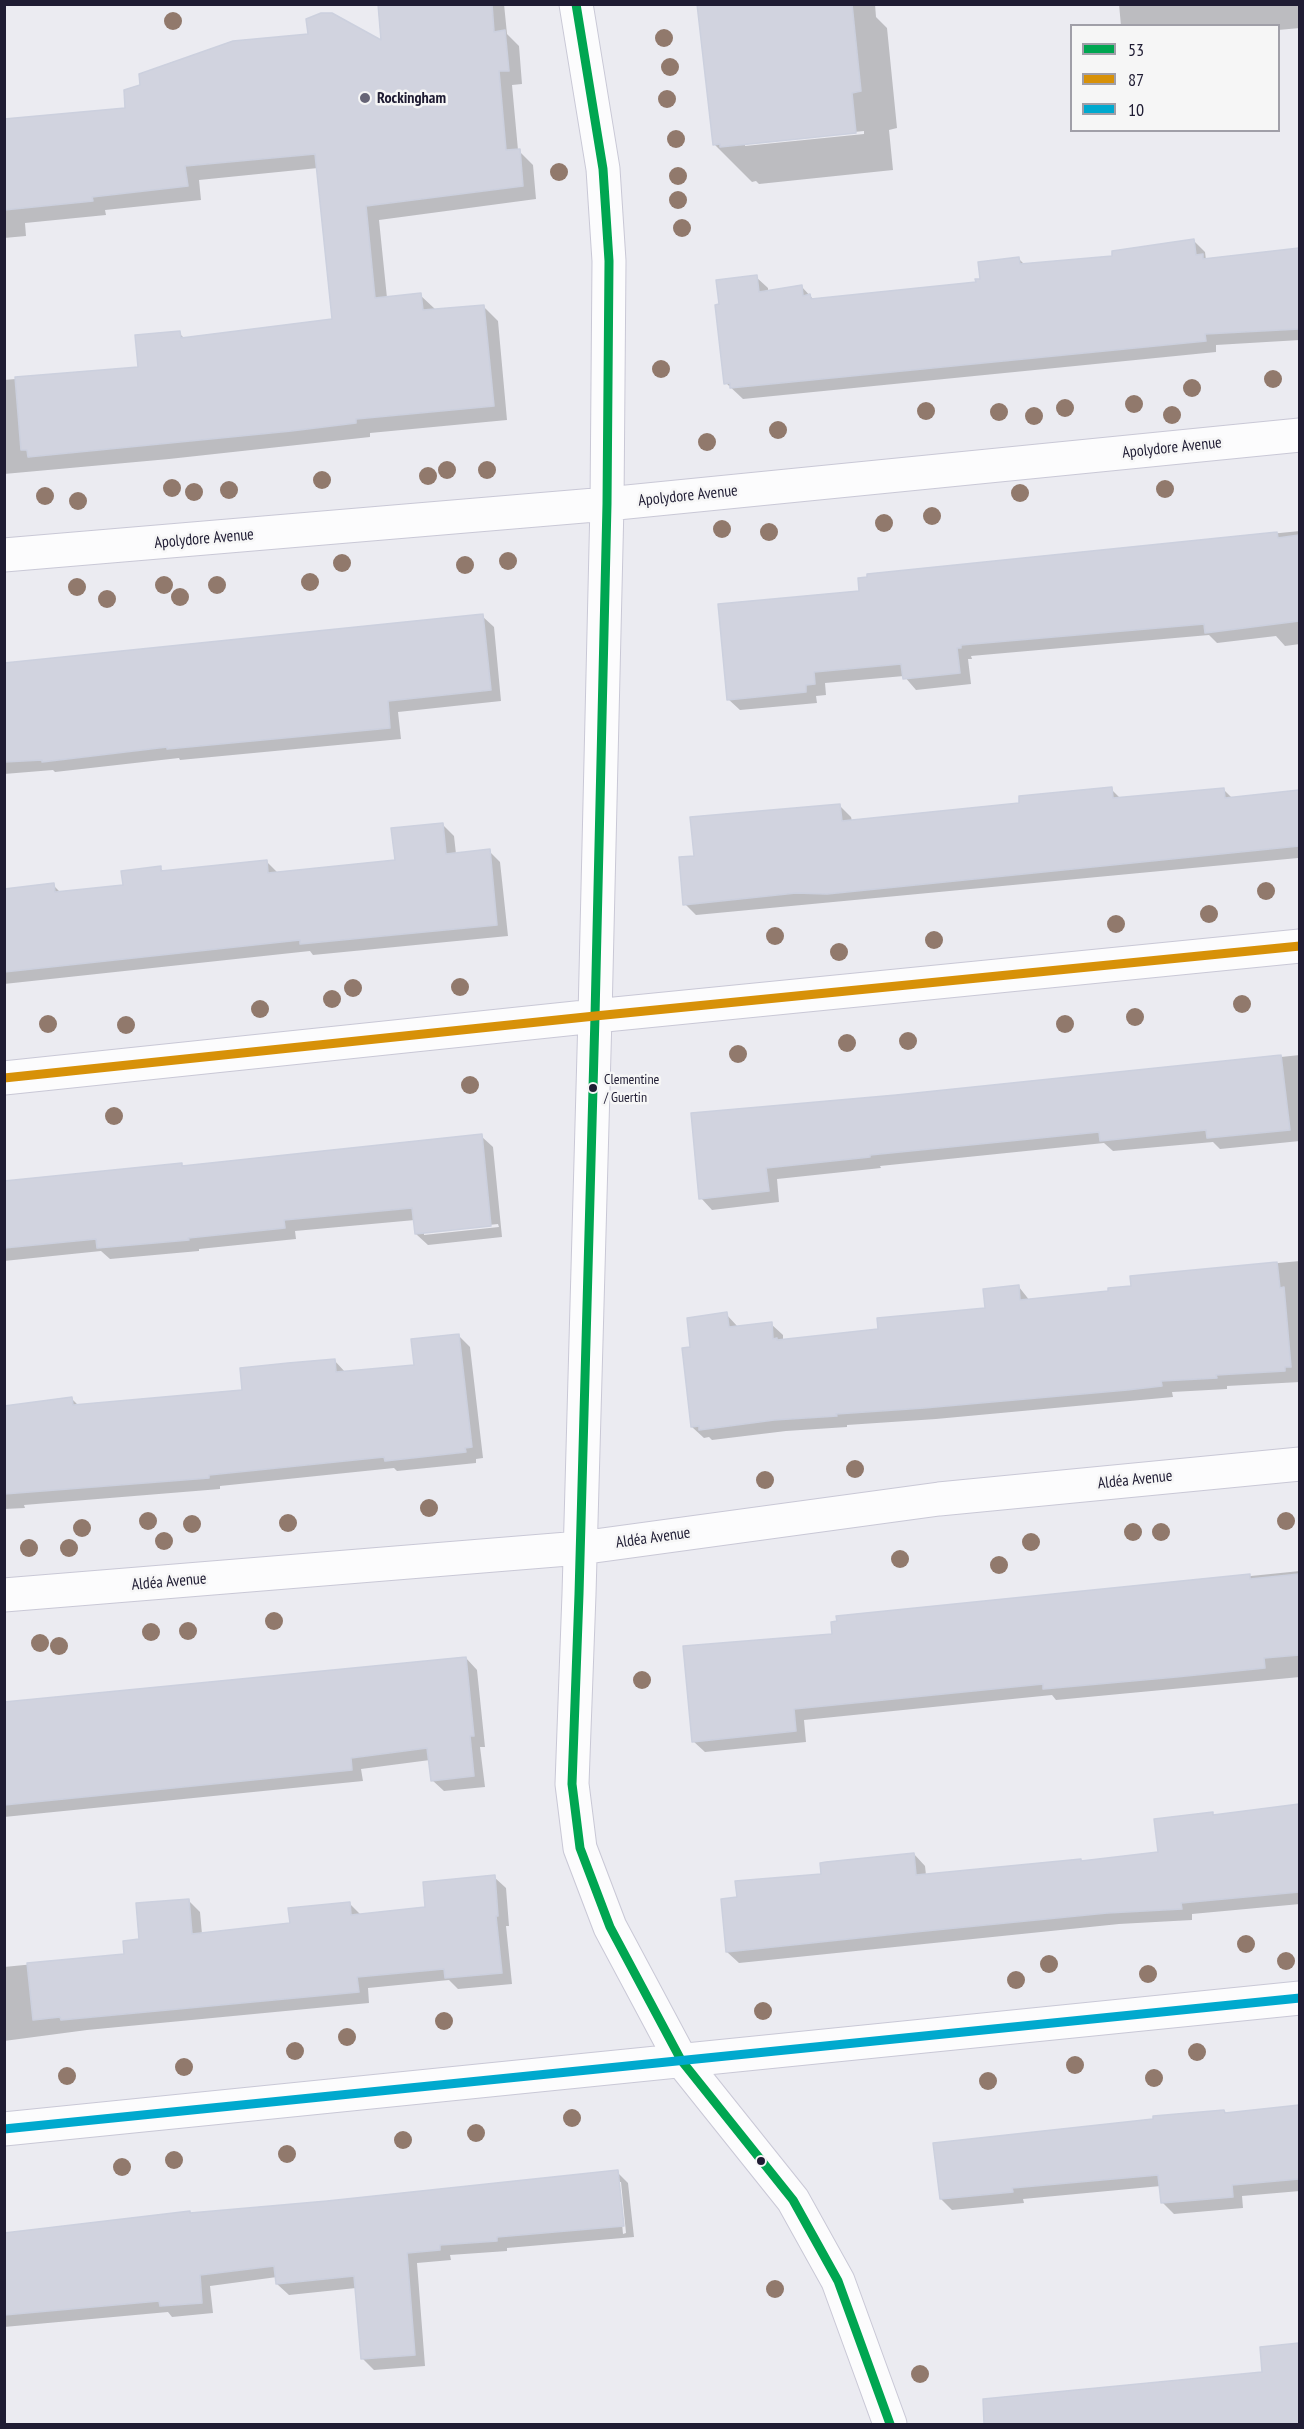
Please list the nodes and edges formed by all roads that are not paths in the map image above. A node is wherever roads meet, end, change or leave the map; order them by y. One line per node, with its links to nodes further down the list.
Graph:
1 (576, 4): 3 (street)
2 (1299, 435): 3 (street, Apolydore Avenue)
3 (607, 504): 4 (street, Apolydore Avenue); 6 (street)
4 (4, 555)
5 (1299, 946): 6 (street)
6 (595, 1016): 7 (street); 9 (street)
7 (4, 1078)
8 (1299, 1464): 9 (street, Aldéa Avenue)
9 (580, 1548): 10 (street, Aldéa Avenue); 12 (street)
10 (4, 1595)
11 (1299, 1998): 12 (street)
12 (681, 2060): 13 (street); 14 (street)
13 (4, 2129)
14 (890, 2424)

